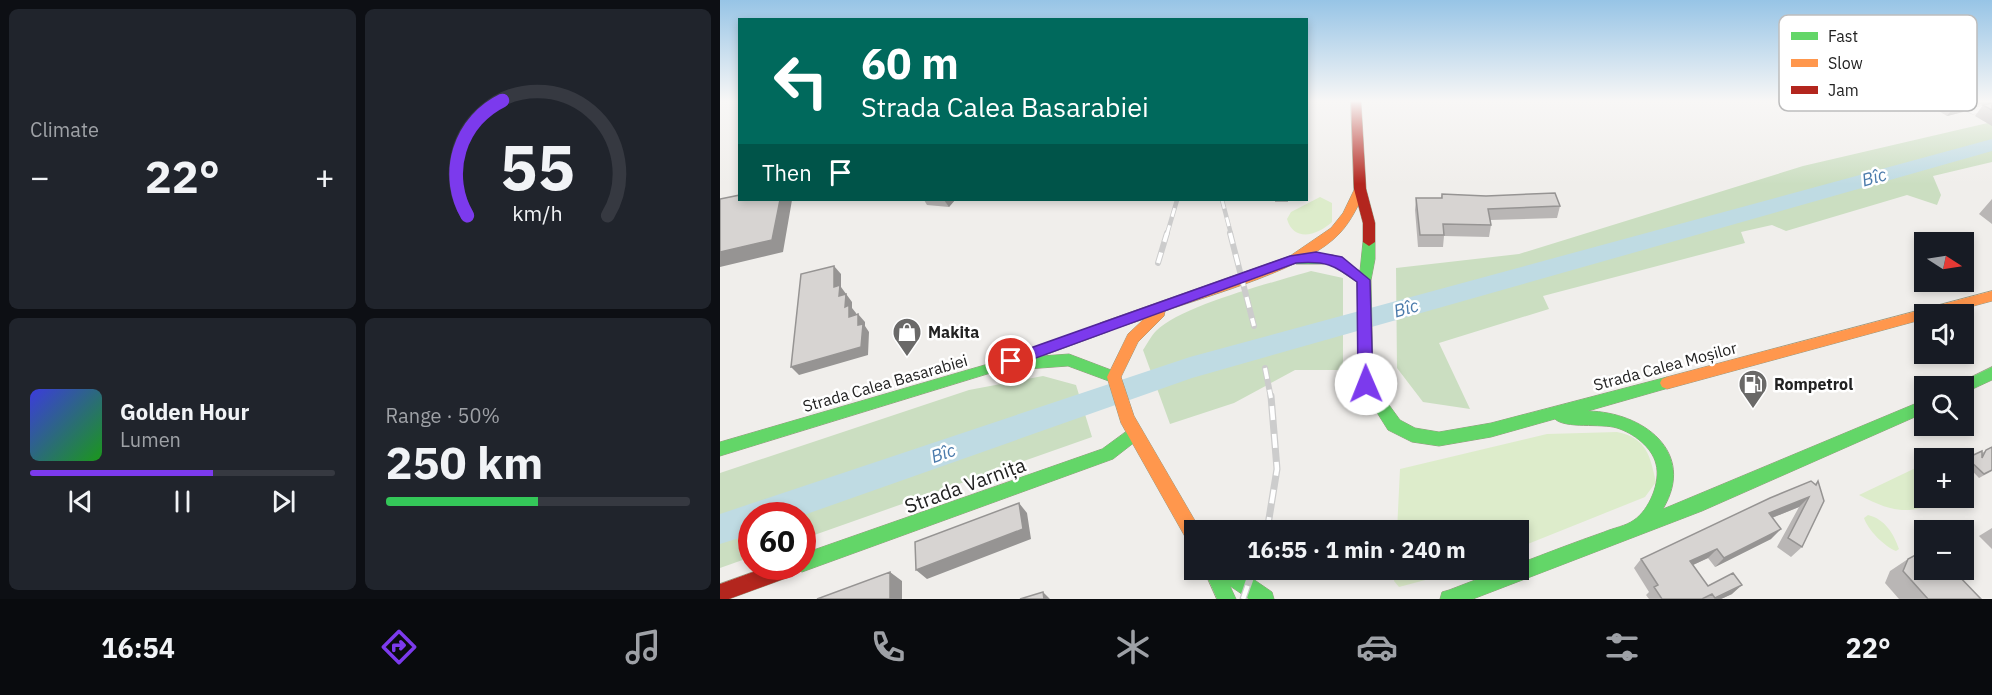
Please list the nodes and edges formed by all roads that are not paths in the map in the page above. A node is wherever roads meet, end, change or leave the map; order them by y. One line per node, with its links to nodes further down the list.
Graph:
1 (1357, 129): 2 (main road)
2 (1360, 189): 3 (main road, Strada Calea Basarabiei); 4 (main road)
3 (1295, 259): 4 (main road, Strada Calea Basarabiei); 6 (main road, Strada Calea Basarabiei)
4 (1364, 280): 12 (main road, Strada Calea Moșilor)
5 (1991, 299): 12 (main road, Strada Calea Moșilor)
6 (1173, 303): 7 (main road, Strada Calea Basarabiei); 9 (main road)
7 (990, 369): 9 (main road); 14 (main road, Strada Calea Basarabiei)
8 (1992, 373): 10 (main road)
9 (1114, 379): 13 (main road)
10 (1974, 382)
11 (1914, 411): 16 (main road)
12 (1538, 416): 16 (main road)
13 (1134, 433): 15 (main road); 17 (main road, Strada Varnița)
14 (720, 449)
15 (1185, 520)
16 (1641, 525): 24 (main road)
17 (816, 558)
18 (756, 580): 21 (main road)
19 (1218, 580): 22 (main road)
20 (1238, 580): 23 (main road)
21 (720, 593)
22 (1227, 599)
23 (1265, 599)
24 (1449, 599)

